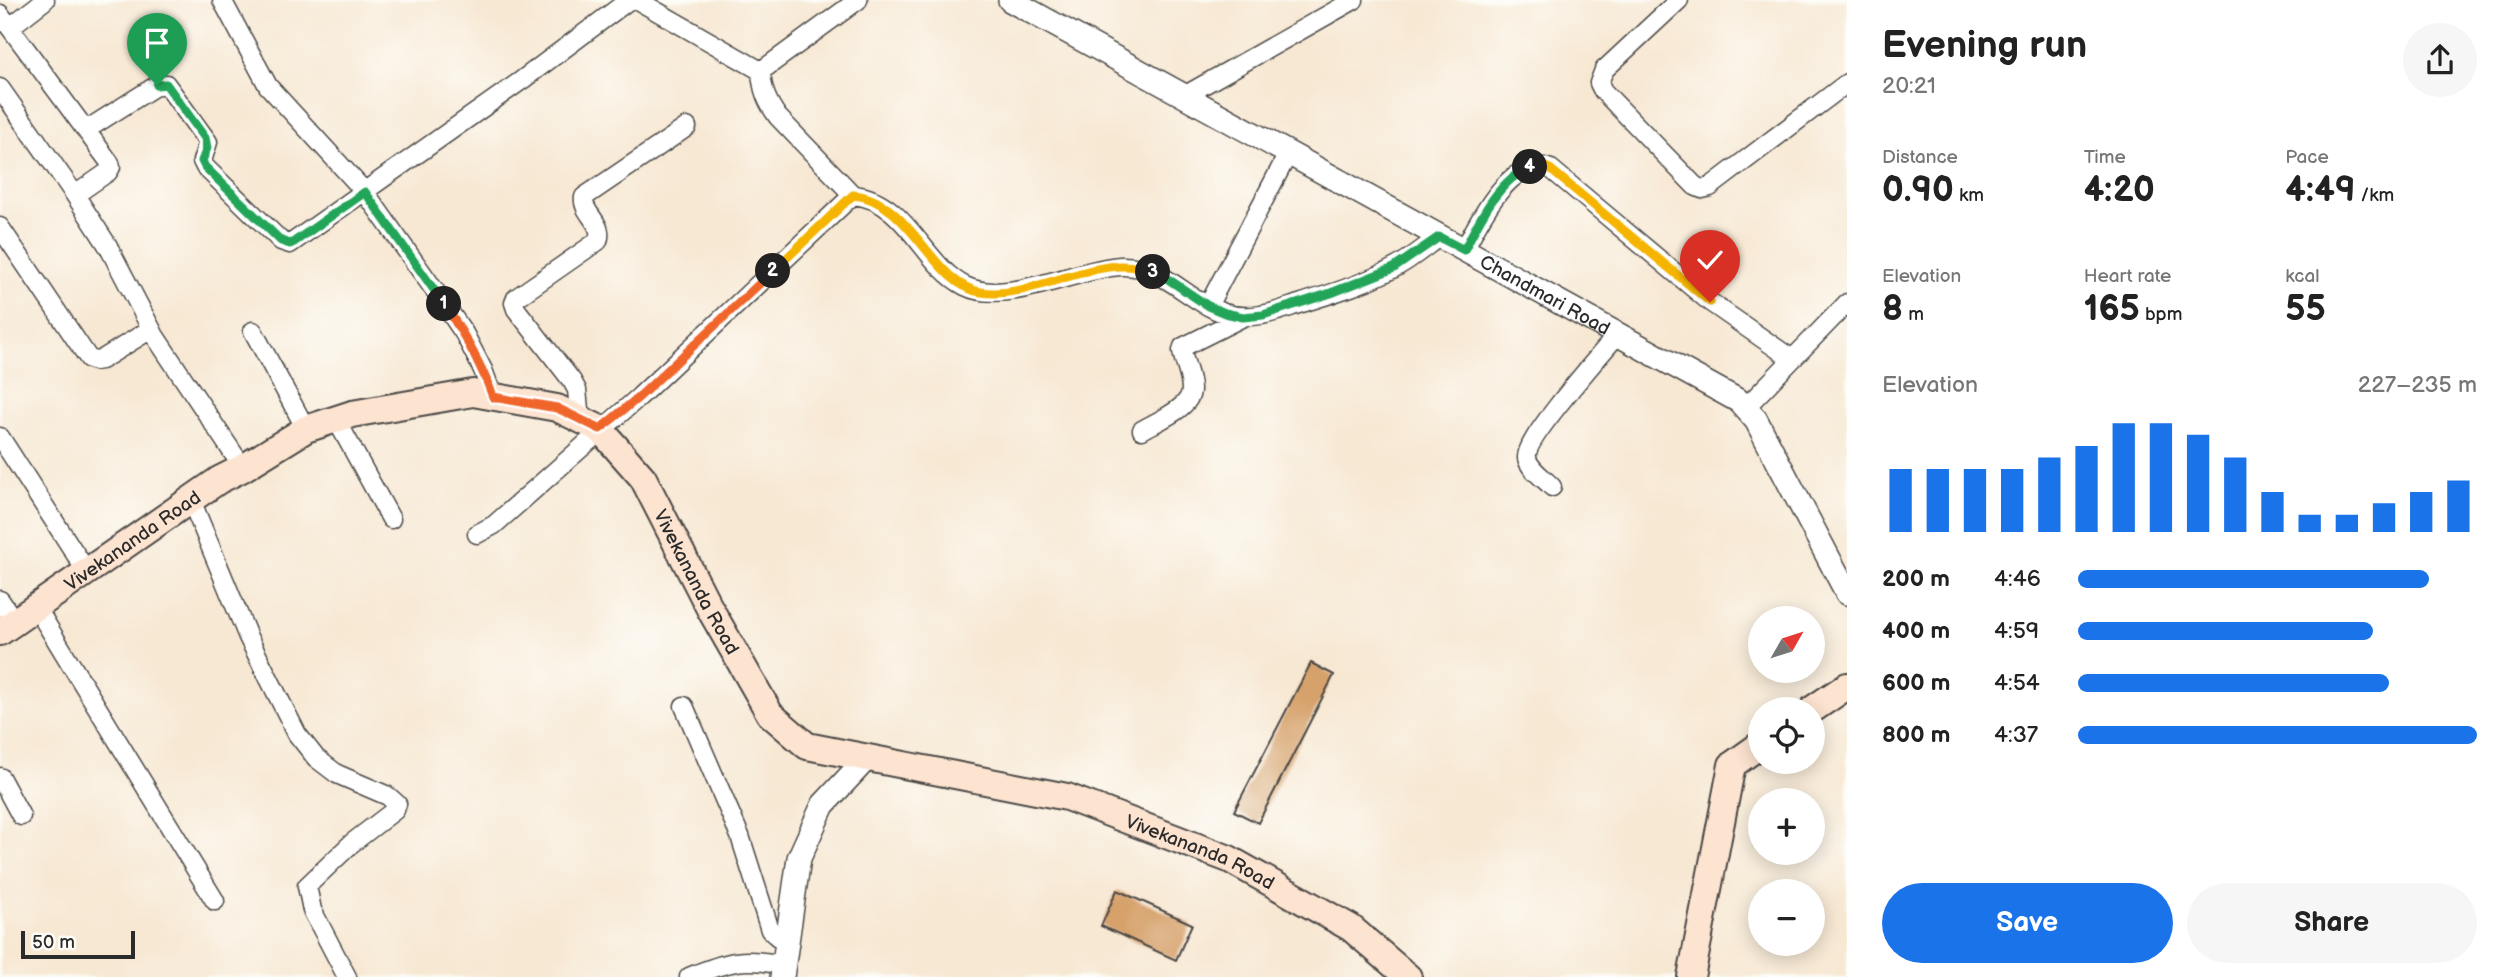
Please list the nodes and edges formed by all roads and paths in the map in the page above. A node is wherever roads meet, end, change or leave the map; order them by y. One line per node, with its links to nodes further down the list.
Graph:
1 (45, 0): 9 (street)
2 (222, 0): 17 (street)
3 (629, 0): 17 (street)
4 (638, 0): 10 (street)
5 (858, 0): 10 (street)
6 (1354, 0): 13 (street)
7 (1679, 0): 11 (street)
8 (1020, 2): 13 (street, Chandmari Road)
9 (5, 20): 15 (street)
10 (761, 71): 19 (street)
11 (1847, 83)
12 (0, 88): 18 (street)
13 (1184, 96): 16 (street, Chandmari Road)
14 (687, 127): 33 (street)
15 (86, 131): 17 (street); 18 (street)
16 (1288, 154): 21 (street, Chandmari Road); 24 (street)
17 (365, 192): 30 (street)
18 (75, 195): 26 (street)
19 (853, 195): 24 (street); 33 (street)
20 (0, 228): 26 (street)
21 (1439, 237): 22 (street, Chandmari Road); 25 (street)
22 (1464, 250): 28 (street, Chandmari Road); 29 (street)
23 (1847, 303): 29 (street)
24 (1208, 306): 25 (street)
25 (1243, 317): 35 (street)
26 (151, 329): 37 (street)
27 (253, 331): 34 (street)
28 (1617, 335): 31 (street, Chandmari Road); 38 (street)
29 (1793, 359): 31 (street)
30 (493, 397): 32 (main road, Vivekananda Road); 33 (main road, Vivekananda Road)
31 (1746, 407): 43 (street, Chandmari Road)
32 (336, 419): 34 (main road, Vivekananda Road); 40 (street)
33 (590, 424): 41 (street); 49 (main road, Vivekananda Road)
34 (306, 429): 37 (main road, Vivekananda Road)
35 (1142, 430)
36 (0, 437): 42 (street)
37 (243, 468): 39 (main road, Vivekananda Road)
38 (1552, 487)
39 (191, 500): 42 (main road, Vivekananda Road); 55 (street)
40 (391, 519)
41 (477, 534)
42 (87, 572): 44 (main road, Vivekananda Road)
43 (1847, 593)
44 (13, 615): 52 (street)
45 (1847, 686): 46 (main road)
46 (1825, 701)
47 (684, 706): 53 (street)
48 (1748, 754): 58 (main road)
49 (867, 758): 53 (street); 57 (main road, Vivekananda Road)
50 (0, 778): 51 (street)
51 (21, 816)
52 (215, 901)
53 (787, 941): 54 (street)
54 (783, 971): 56 (street)
55 (347, 977)
56 (690, 977)
57 (1408, 977)
58 (1691, 977)

